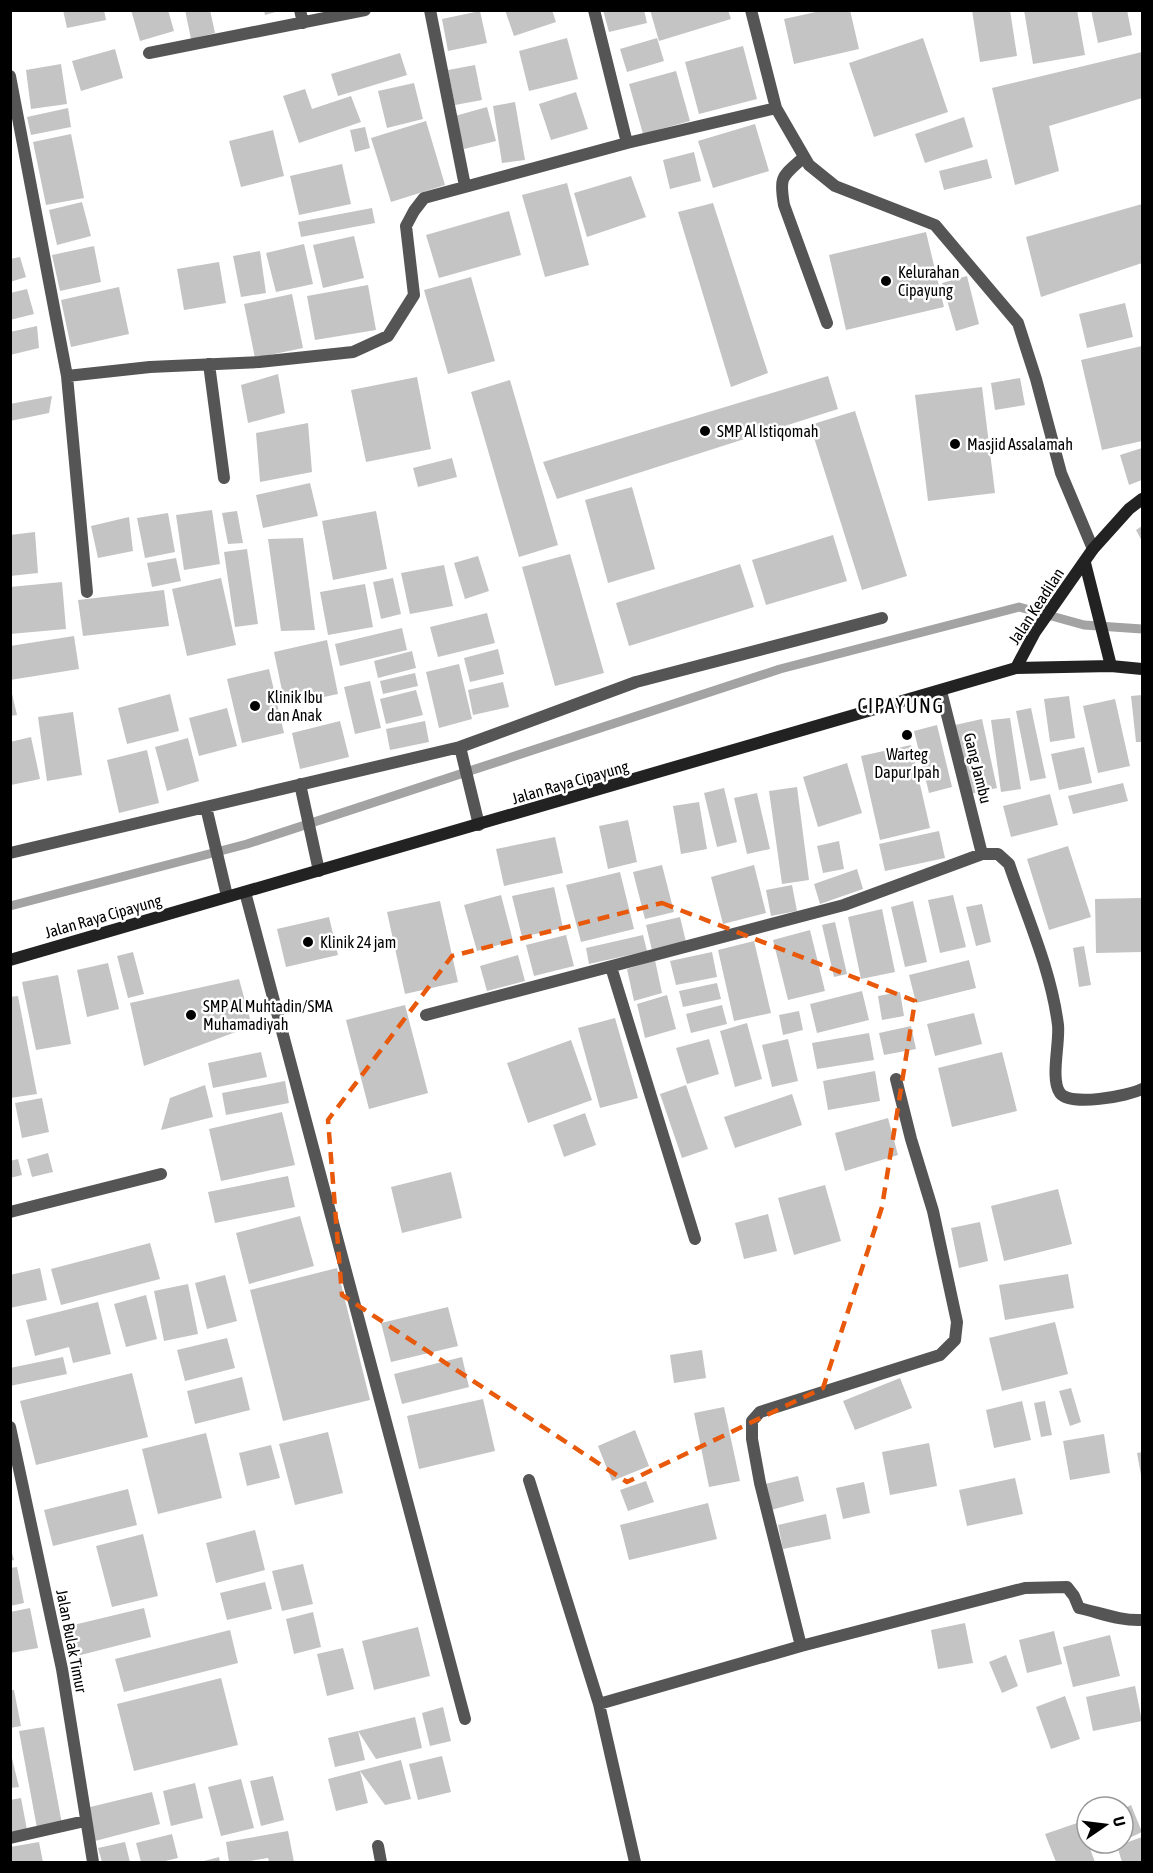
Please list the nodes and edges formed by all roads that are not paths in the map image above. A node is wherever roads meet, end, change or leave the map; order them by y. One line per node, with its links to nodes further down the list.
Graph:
1 (365, 10): 5 (street)
2 (430, 10): 11 (street)
3 (594, 10): 9 (street)
4 (751, 10): 8 (street)
5 (302, 16): 6 (street)
6 (149, 53)
7 (10, 76): 14 (street)
8 (776, 108): 9 (street); 10 (street)
9 (627, 143): 11 (street)
10 (803, 158): 12 (street); 17 (street)
11 (465, 186): 13 (street)
12 (827, 323)
13 (209, 364): 14 (street); 15 (street)
14 (67, 376): 19 (street)
15 (224, 478)
16 (1143, 499): 17 (main road, Jalan Keadilan)
17 (1093, 549): 18 (main road, Jalan Keadilan)
18 (1085, 563): 21 (main road, Jalan Keadilan); 22 (main road, Jalan Keadilan)
19 (87, 592)
20 (882, 618): 25 (street)
21 (1111, 666): 22 (main road, Jalan Raya Cipayung); 23 (main road, Jalan Raya Cipayung)
22 (1016, 668): 24 (main road, Jalan Raya Cipayung)
23 (1143, 669)
24 (941, 691): 28 (main road, Jalan Raya Cipayung); 30 (street, Gang Jambu)
25 (460, 747): 26 (street); 28 (street)
26 (300, 784): 27 (street); 31 (street)
27 (206, 807): 29 (street); 33 (street)
28 (479, 825): 31 (main road, Jalan Raya Cipayung)
29 (10, 853)
30 (982, 854): 35 (street); 38 (street)
31 (319, 871): 32 (main road, Jalan Raya Cipayung)
32 (245, 892): 33 (main road, Jalan Raya Cipayung); 47 (street)
33 (227, 897): 34 (main road, Jalan Raya Cipayung)
34 (10, 960)
35 (611, 967): 36 (street); 41 (street)
36 (426, 1015)
37 (896, 1080): 45 (street)
38 (1143, 1089)
39 (160, 1174): 40 (street)
40 (10, 1212)
41 (695, 1239)
42 (10, 1427): 48 (street, Jalan Bulak Timur)
43 (529, 1480): 46 (street)
44 (1143, 1620): 45 (street)
45 (801, 1646): 46 (street)
46 (599, 1704): 53 (street)
47 (465, 1719)
48 (85, 1821): 49 (street); 51 (street, Jalan Bulak Timur)
49 (10, 1838)
50 (378, 1846): 52 (street)
51 (93, 1863)
52 (381, 1863)
53 (635, 1863)

